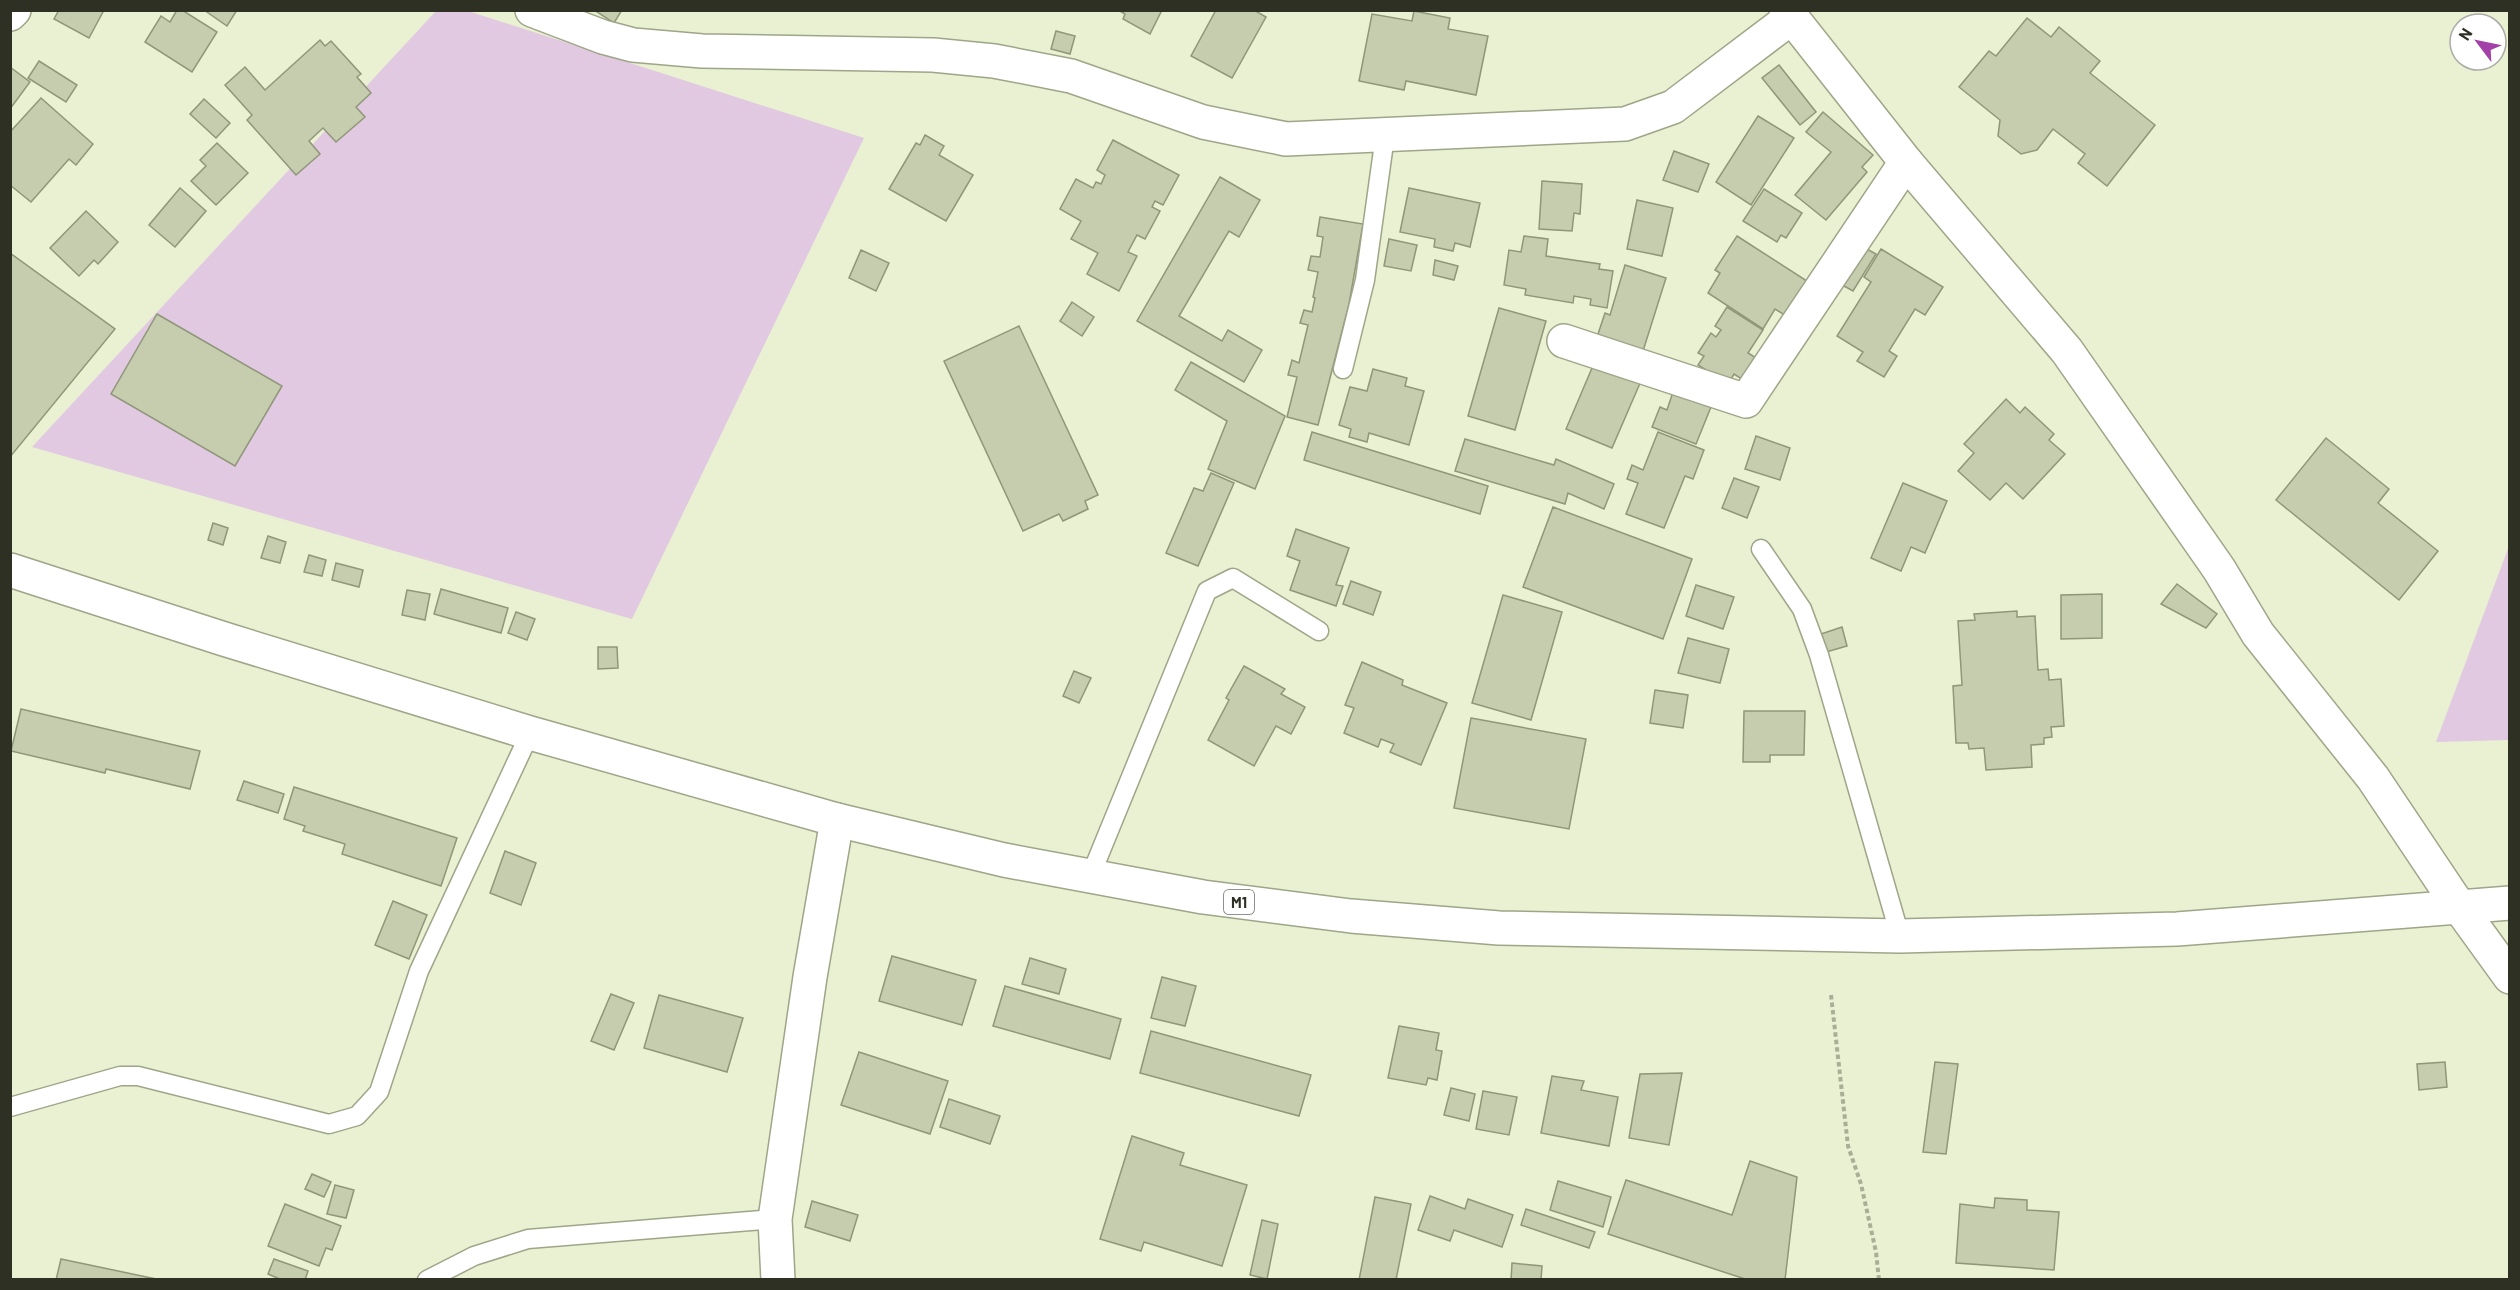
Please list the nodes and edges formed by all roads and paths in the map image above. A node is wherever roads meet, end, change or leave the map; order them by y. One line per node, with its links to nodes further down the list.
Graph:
1 (14, 10): 3 (main road)
2 (532, 10): 5 (main road)
3 (10, 14)
4 (1789, 14): 5 (main road); 6 (main road)
5 (1385, 136): 8 (lane)
6 (1906, 162): 7 (main road); 16 (main road)
7 (1564, 341)
8 (1342, 369)
9 (1761, 549): 17 (lane)
10 (10, 570): 12 (main road, M1)
11 (1319, 630): 14 (lane)
12 (530, 733): 13 (main road, M1); 20 (lane)
13 (837, 820): 14 (main road, M1); 21 (main road)
14 (1090, 878): 17 (main road, M1)
15 (2510, 903): 16 (main road, M1)
16 (2460, 908): 17 (main road, M1); 18 (main road)
17 (1900, 936)
18 (2510, 977)
19 (1831, 995): 24 (path)
20 (10, 1107)
21 (775, 1219): 22 (lane); 23 (main road)
22 (427, 1280)
23 (778, 1280)
24 (1879, 1280)

